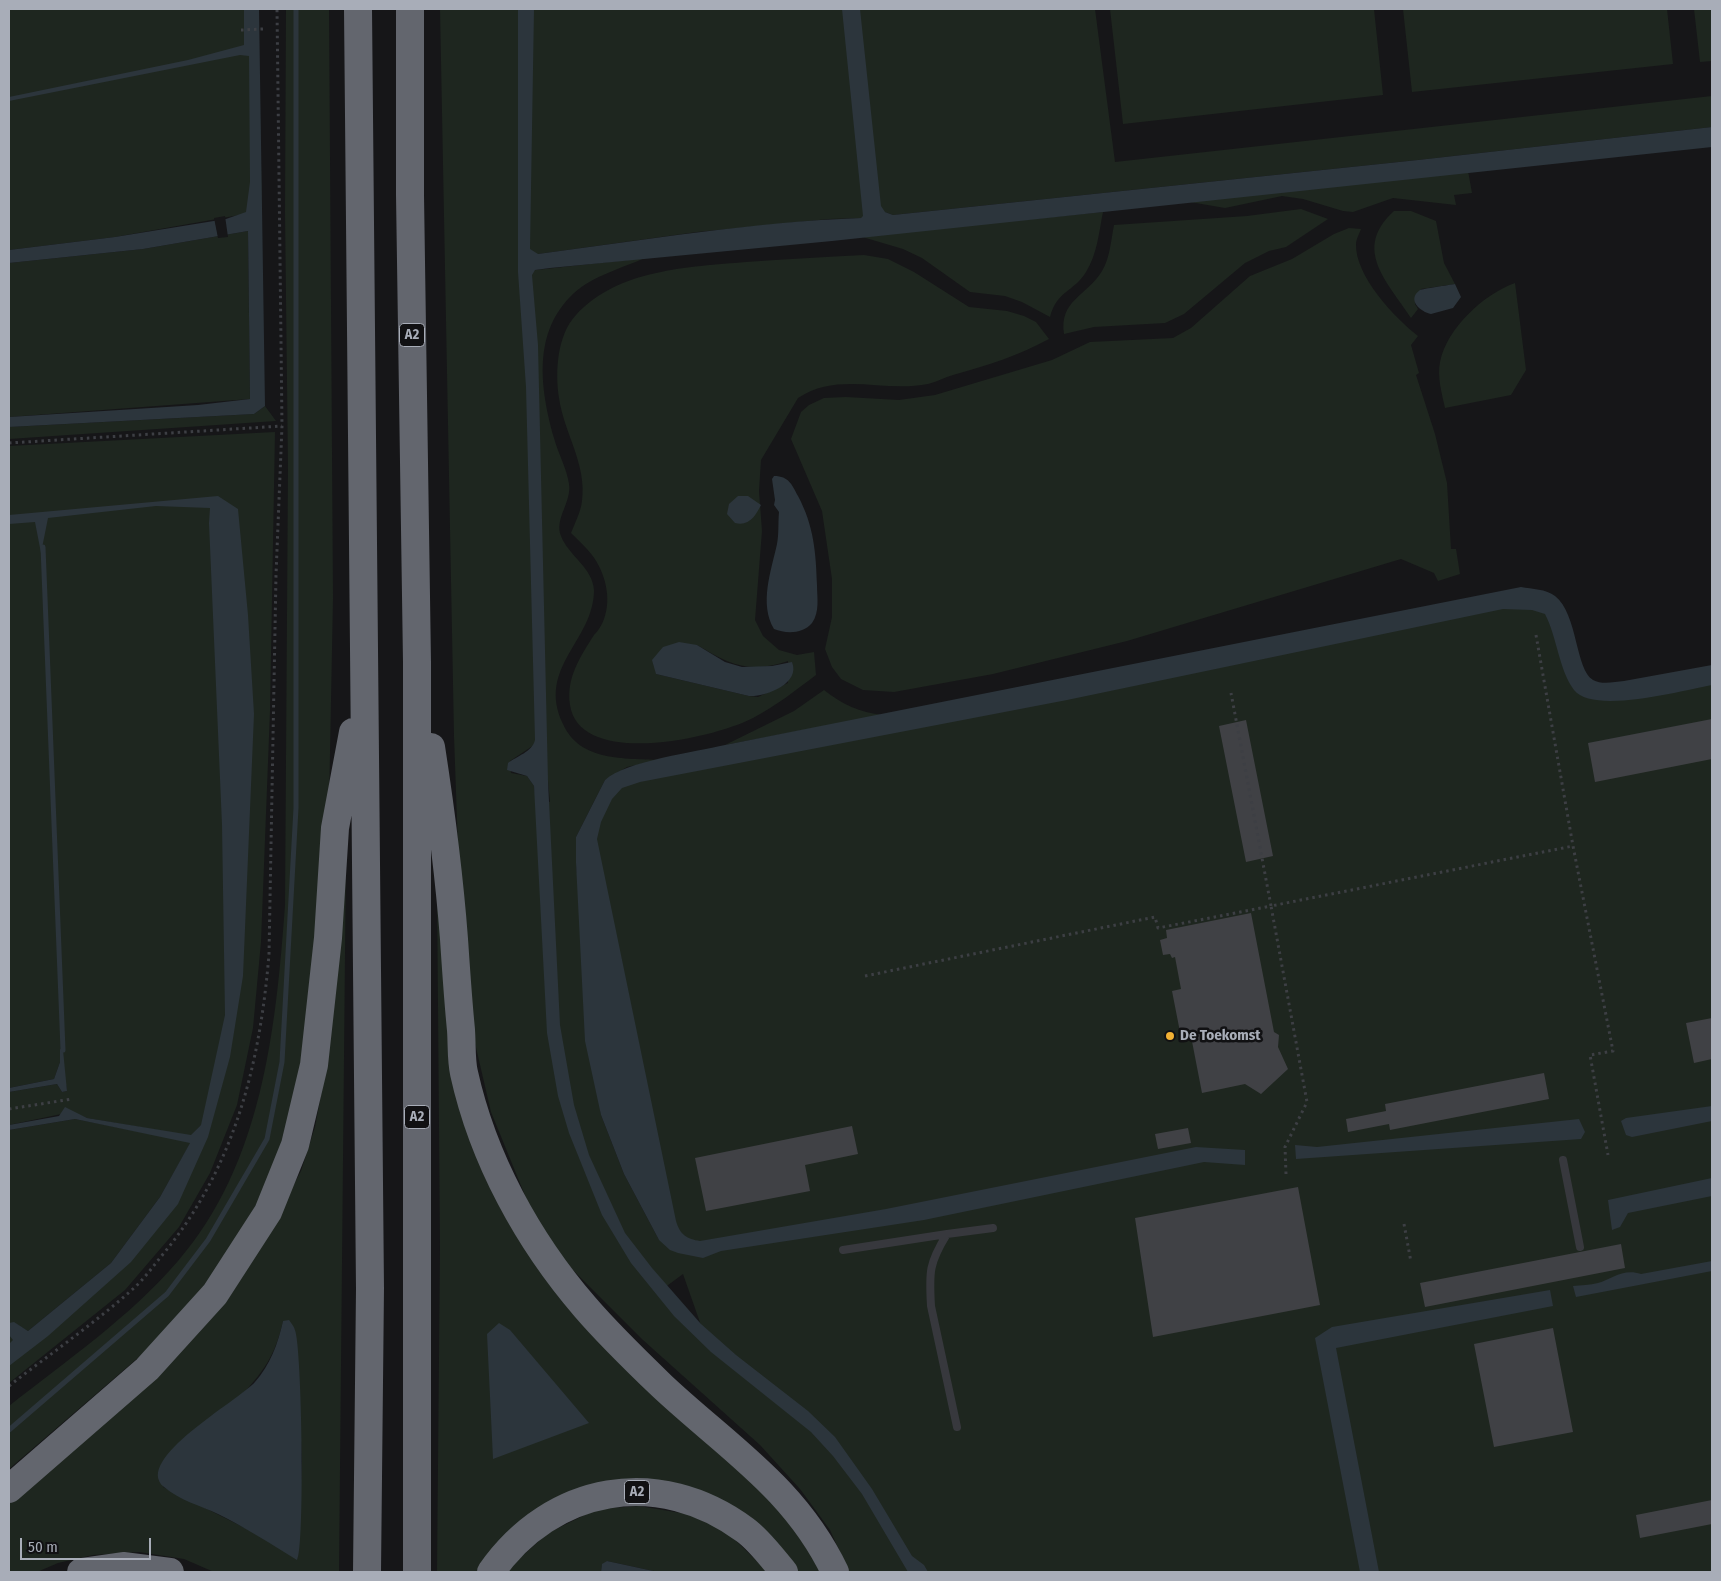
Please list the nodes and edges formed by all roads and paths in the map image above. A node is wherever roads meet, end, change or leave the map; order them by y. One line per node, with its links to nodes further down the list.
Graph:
1 (277, 9): 6 (path)
2 (358, 9): 10 (highway)
3 (410, 9): 9 (highway, A2)
4 (263, 29): 5 (path)
5 (242, 30)
6 (282, 426): 7 (path); 26 (path)
7 (9, 443)
8 (1536, 635): 12 (path)
9 (417, 662): 32 (highway, A2); 35 (highway, A2)
10 (365, 671): 28 (highway); 31 (highway)
11 (1231, 693): 13 (path)
12 (1573, 846): 13 (path); 17 (path)
13 (1271, 906): 14 (path); 19 (path)
14 (865, 976)
15 (72, 1099): 16 (path)
16 (9, 1108)
17 (1608, 1155)
18 (1563, 1160): 23 (lane)
19 (1286, 1174)
20 (1404, 1224): 25 (path)
21 (993, 1228): 22 (lane)
22 (947, 1234): 24 (lane); 27 (lane)
23 (1580, 1247)
24 (843, 1250)
25 (1411, 1262)
26 (9, 1386)
27 (957, 1427)
28 (9, 1490)
29 (81, 1572): 30 (highway)
30 (170, 1572)
31 (367, 1572)
32 (416, 1572)
33 (491, 1572): 34 (highway, A2)
34 (784, 1572)
35 (835, 1572)

